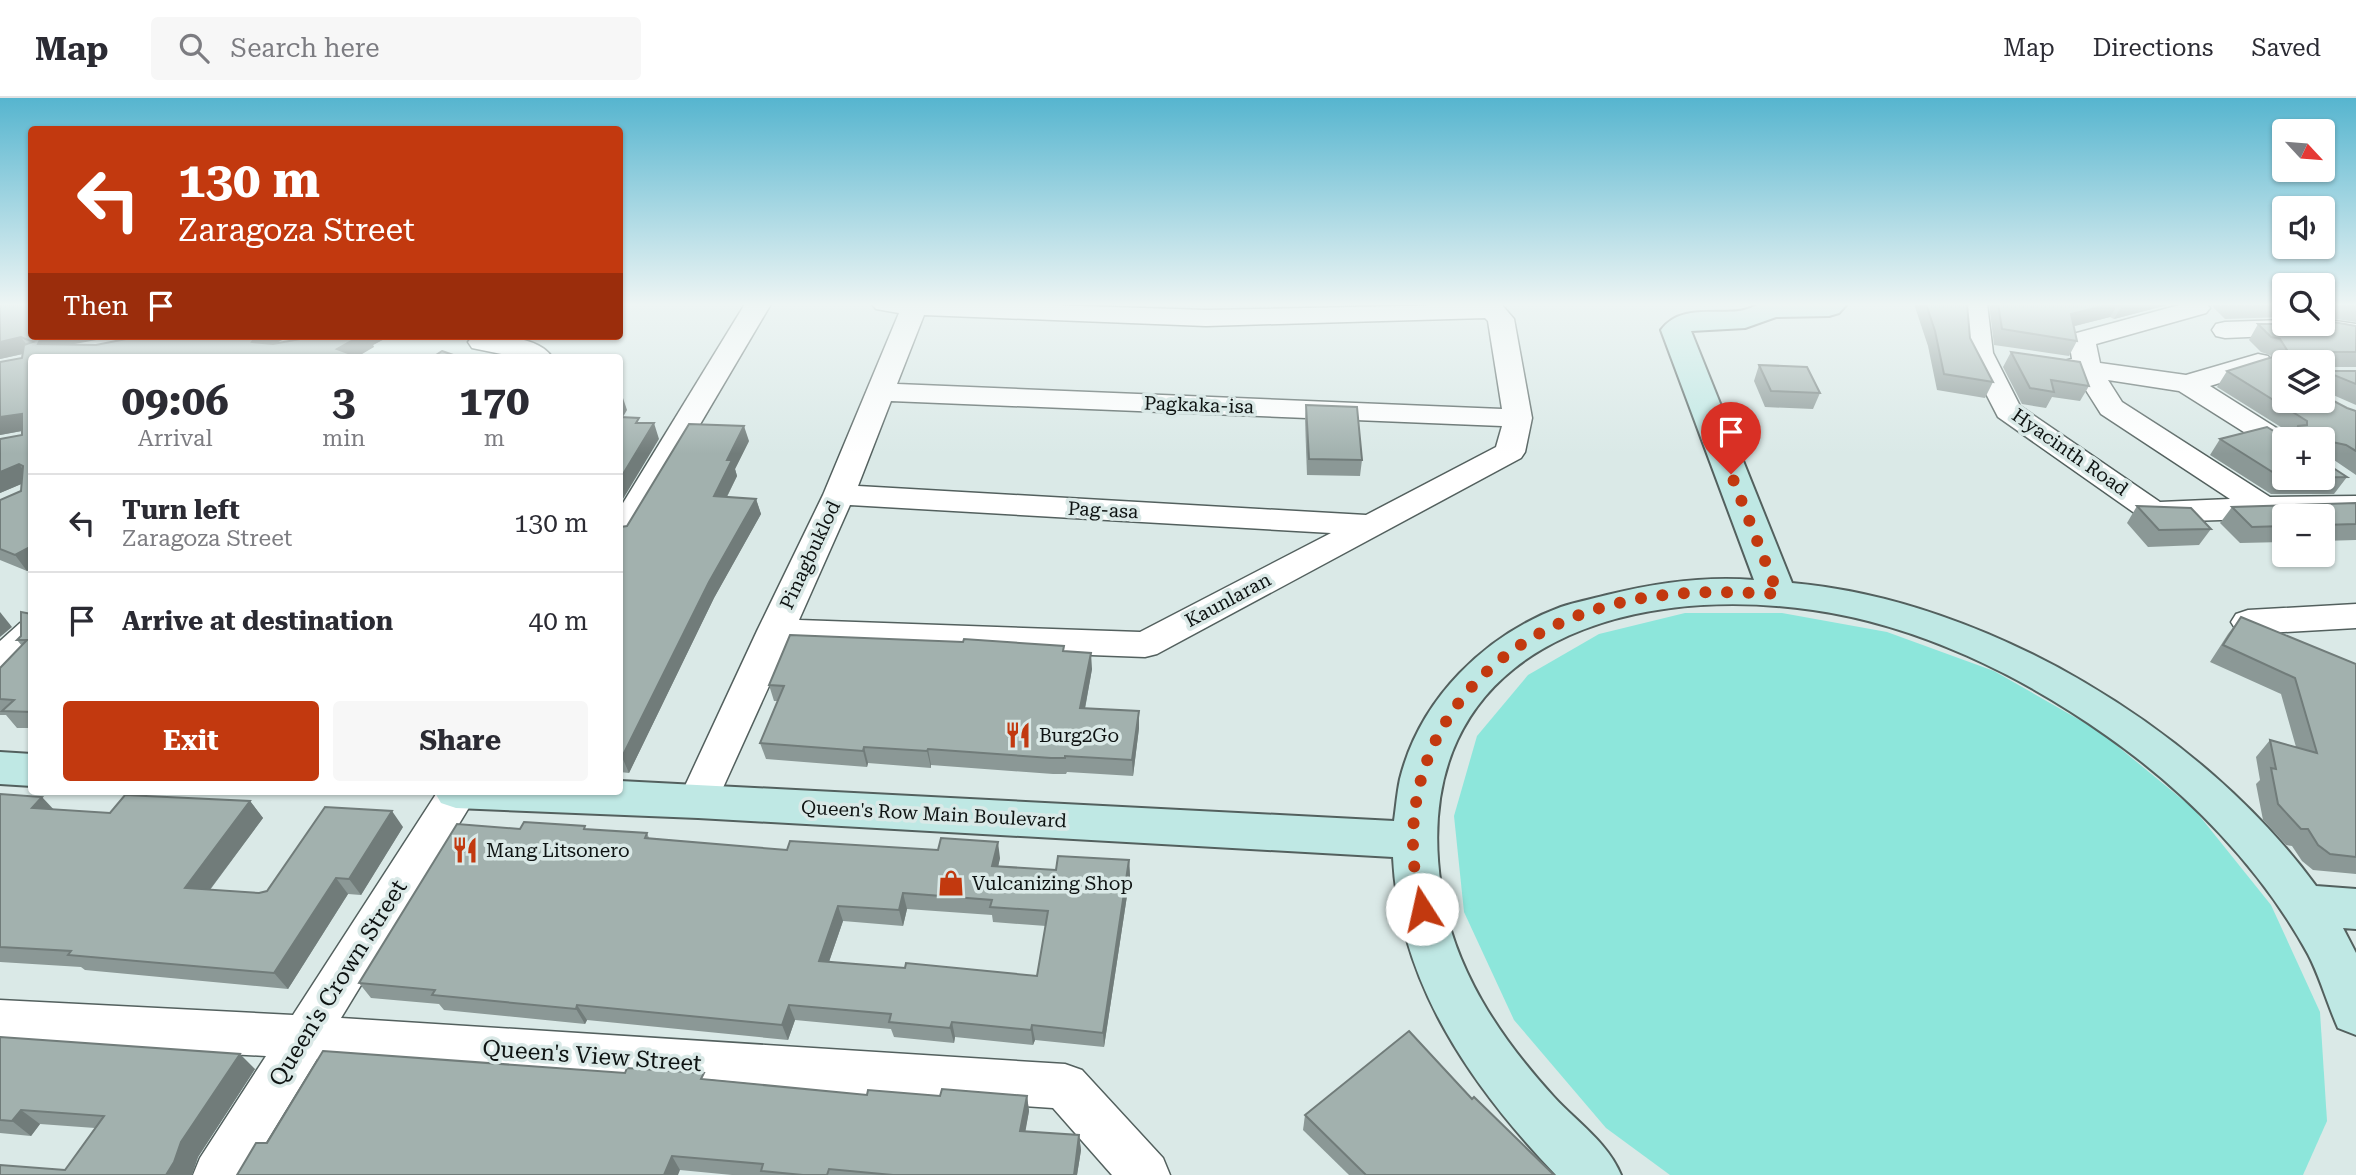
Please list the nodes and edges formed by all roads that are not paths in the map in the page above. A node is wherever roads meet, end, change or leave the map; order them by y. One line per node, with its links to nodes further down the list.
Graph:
1 (728, 354): 20 (street)
2 (889, 354): 13 (street, Pinagbuklod)
3 (1507, 354): 14 (street, Kaunlaran)
4 (1685, 354): 21 (street)
5 (1993, 354): 18 (street, Hyacinth Road)
6 (2084, 354): 10 (street)
7 (2250, 354): 8 (street)
8 (2258, 362): 11 (street); 12 (street)
9 (2047, 363): 10 (street)
10 (2087, 369): 12 (street); 18 (street)
11 (2272, 371)
12 (2187, 384): 15 (street)
13 (880, 392): 14 (street, Pagkaka-isa); 16 (street, Pinagbuklod)
14 (1518, 418): 19 (street, Kaunlaran)
15 (2272, 437)
16 (839, 495): 19 (street, Pag-asa); 23 (street, Pinagbuklod)
17 (2356, 506): 18 (street)
18 (2264, 507)
19 (1367, 525): 23 (street, Kaunlaran)
20 (623, 528)
21 (1778, 594): 32 (street); 33 (street)
22 (2356, 616): 25 (street)
23 (774, 631): 31 (street, Pinagbuklod)
24 (28, 636): 26 (street)
25 (2309, 649)
26 (0, 661)
27 (0, 768): 28 (street)
28 (28, 770)
29 (455, 795): 37 (street, Queen's Crown Street)
30 (554, 795): 31 (street, Queen's Row Main Boulevard)
31 (698, 801): 32 (street, Queen's Row Main Boulevard)
32 (1412, 840): 40 (street)
33 (2304, 905): 34 (street); 35 (street)
34 (2356, 909)
35 (2356, 1012)
36 (0, 1021): 37 (street, Queen's View Street)
37 (304, 1037): 38 (street, Queen's Crown Street); 39 (street, Queen's View Street)
38 (218, 1175)
39 (1145, 1175)
40 (1594, 1175)

